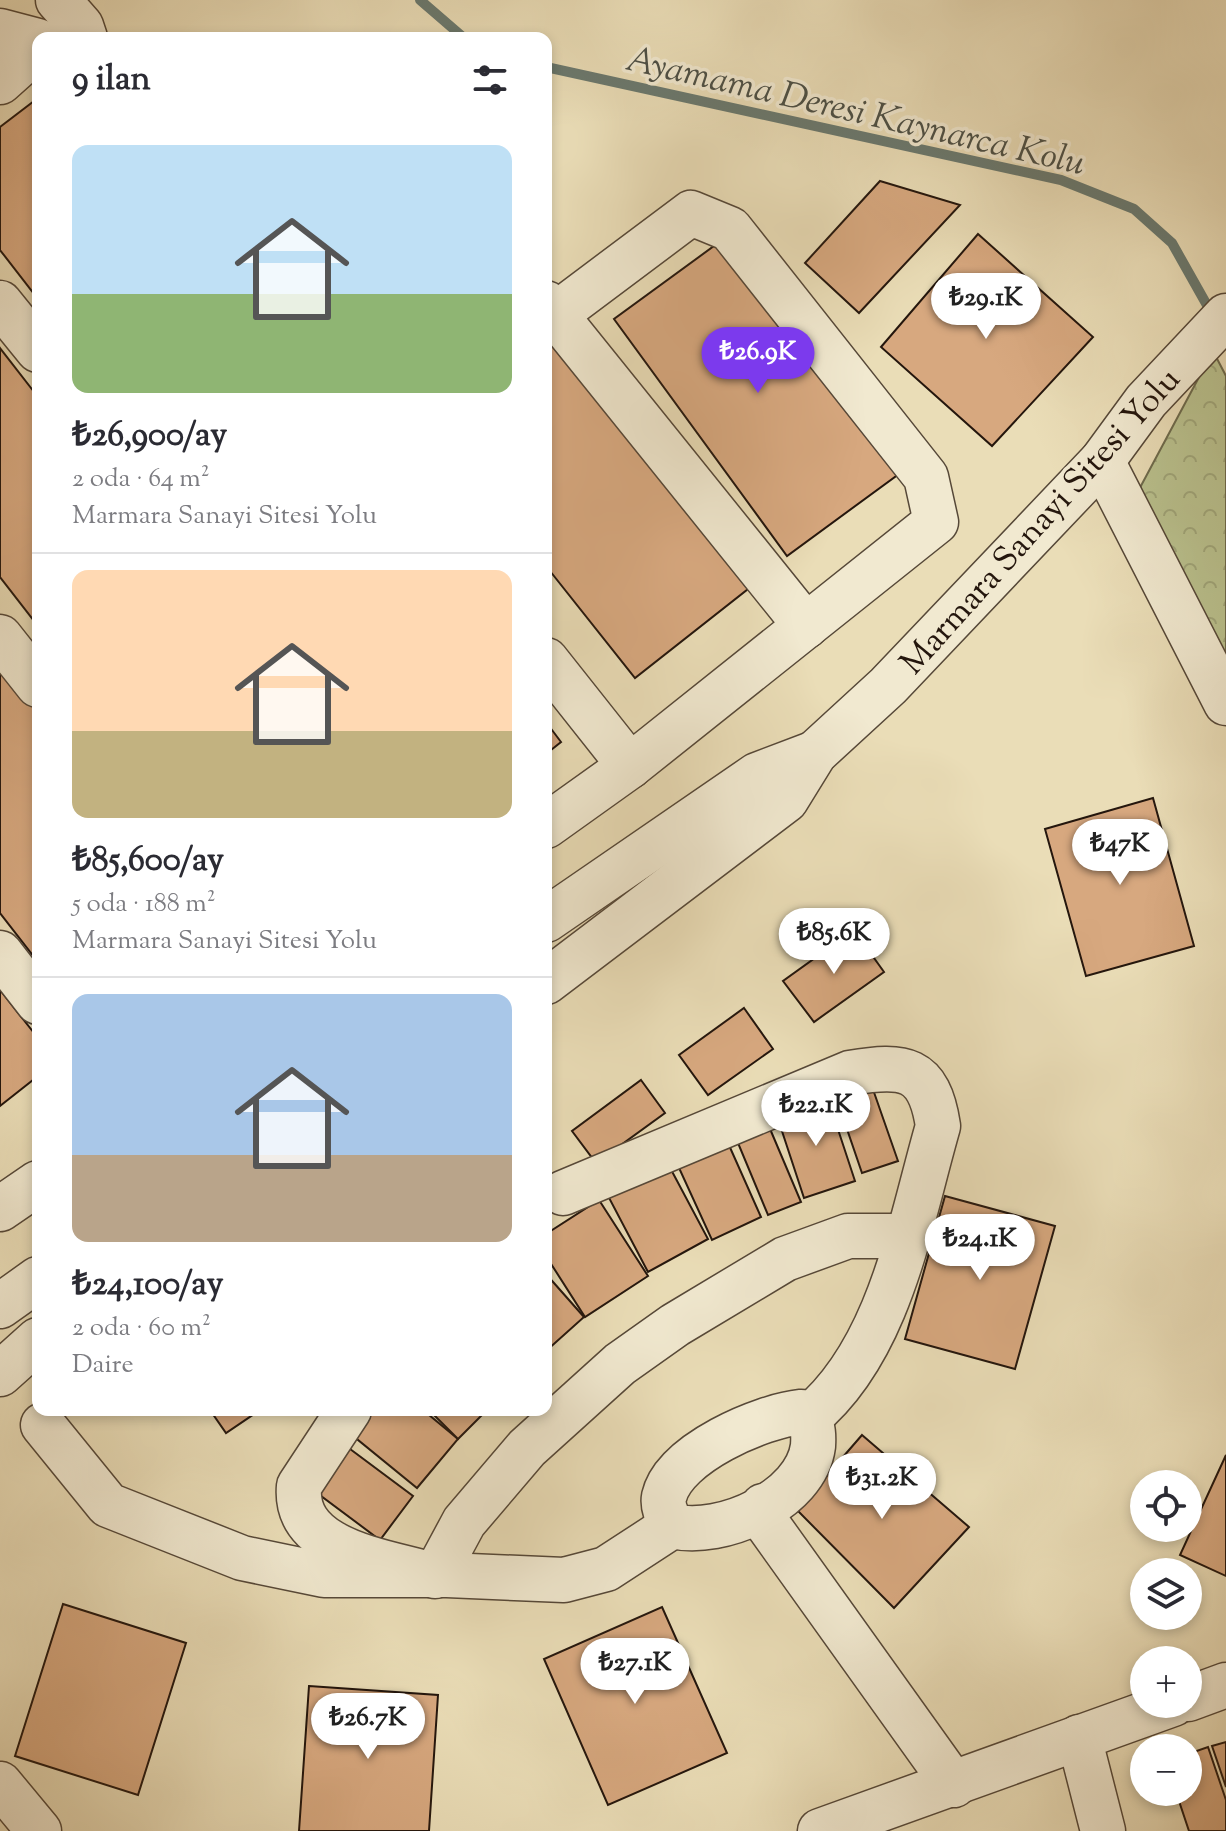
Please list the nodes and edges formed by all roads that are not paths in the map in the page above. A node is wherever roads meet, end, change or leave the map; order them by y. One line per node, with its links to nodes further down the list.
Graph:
1 (18, 0): 2 (street)
2 (0, 15)
3 (0, 31): 4 (street)
4 (32, 39)
5 (32, 53): 6 (street)
6 (0, 82)
7 (0, 303): 11 (street)
8 (552, 308): 13 (street)
9 (552, 310): 13 (street)
10 (1226, 316): 12 (street, Marmara Sanayi Sitesi Yolu)
11 (32, 343)
12 (1102, 461): 17 (street); 18 (street, Marmara Sanayi Sitesi Yolu)
13 (806, 626): 19 (street)
14 (0, 637): 16 (street)
15 (552, 668): 19 (street)
16 (32, 677)
17 (1226, 703)
18 (815, 753): 21 (street, Marmara Sanayi Sitesi Yolu); 23 (street, Marmara Sanayi Sitesi Yolu)
19 (630, 766): 20 (street)
20 (552, 822)
21 (552, 916)
22 (0, 953): 24 (street)
23 (552, 977)
24 (32, 994)
25 (32, 1187): 27 (street)
26 (552, 1193): 28 (street)
27 (0, 1209)
28 (907, 1236): 34 (street); 38 (street)
29 (32, 1283): 30 (street)
30 (0, 1306)
31 (32, 1345): 32 (street)
32 (0, 1374)
33 (345, 1416): 38 (street)
34 (808, 1418): 36 (street); 37 (street)
35 (43, 1425): 38 (street)
36 (763, 1506): 37 (street); 44 (street)
37 (672, 1526): 38 (street)
38 (435, 1576)
39 (1226, 1685): 40 (street)
40 (1202, 1694)
41 (1133, 1718): 42 (street)
42 (1079, 1737): 44 (street); 47 (street)
43 (0, 1784): 45 (street)
44 (954, 1785): 46 (street)
45 (39, 1831)
46 (822, 1831)
47 (1103, 1831)

